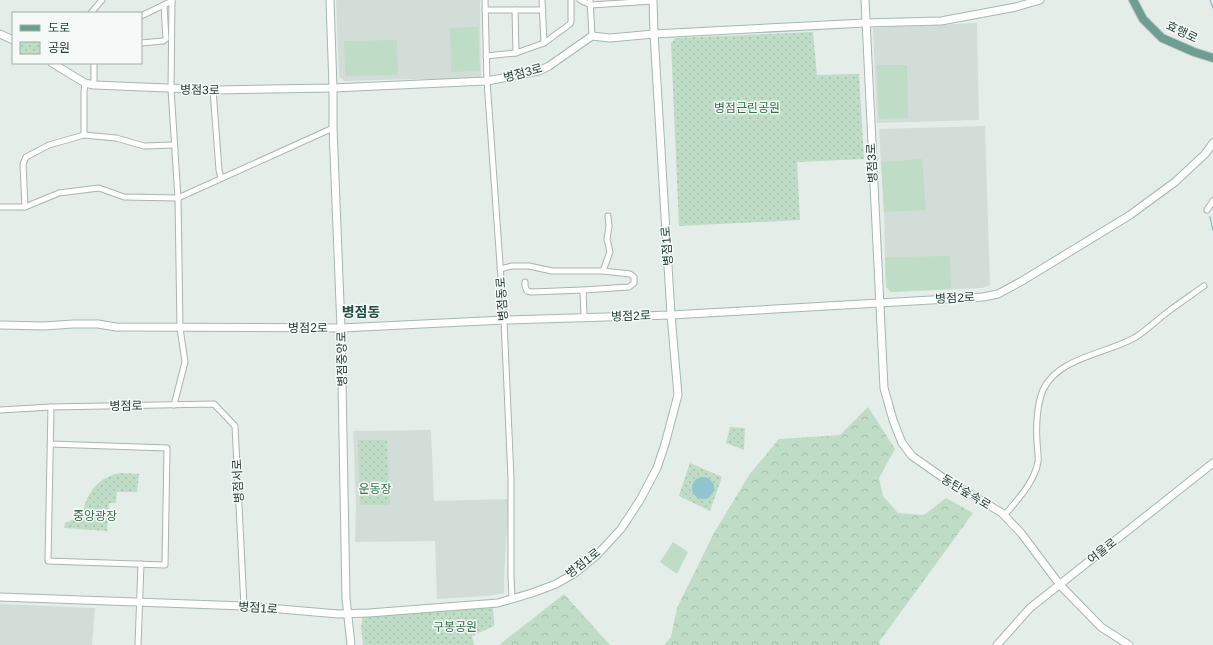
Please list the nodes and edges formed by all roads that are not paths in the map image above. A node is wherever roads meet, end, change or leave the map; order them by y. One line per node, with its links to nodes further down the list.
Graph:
1 (102, 0): 18 (street)
2 (172, 0): 14 (street); 36 (street)
3 (330, 0): 35 (street, 병점중앙로)
4 (485, 0): 15 (street, 병점동로)
5 (542, 0): 17 (street)
6 (570, 0): 26 (street)
7 (580, 0): 13 (street)
8 (653, 0): 12 (street); 22 (street, 병점1로)
9 (865, 0): 20 (street)
10 (1040, 0): 20 (street)
11 (1133, 0): 29 (main road, 효행로)
12 (632, 1): 13 (street)
13 (590, 3): 23 (street)
14 (164, 5): 19 (street); 25 (street)
15 (485, 10): 16 (street); 28 (street, 병점동로)
16 (515, 10): 17 (street); 27 (street)
17 (543, 10): 26 (street)
18 (92, 12)
19 (142, 16)
20 (866, 23): 22 (street); 54 (street, 병점3로)
21 (0, 34): 24 (street)
22 (654, 34): 23 (street); 55 (street, 병점1로)
23 (592, 36): 32 (street, 병점3로)
24 (12, 40)
25 (142, 43)
26 (544, 43): 27 (street)
27 (516, 53): 28 (street)
28 (486, 56): 32 (street, 병점동로)
29 (1213, 58)
30 (54, 64): 33 (street, 병점3로)
31 (94, 64): 34 (street)
32 (488, 82): 35 (street, 병점3로); 49 (street, 병점동로)
33 (85, 83): 34 (street, 병점3로); 39 (street)
34 (94, 85): 36 (street, 병점3로)
35 (333, 88): 37 (street, 병점3로); 38 (street, 병점중앙로)
36 (171, 89): 37 (street, 병점3로); 41 (street)
37 (213, 90): 42 (street)
38 (333, 128): 42 (street); 60 (street, 병점중앙로)
39 (84, 135): 41 (street); 46 (street)
40 (1213, 143): 54 (street, 병점2로)
41 (174, 145): 43 (street)
42 (221, 178): 43 (street)
43 (178, 198): 46 (street); 59 (street)
44 (1213, 201): 47 (street)
45 (0, 207): 46 (street)
46 (25, 207)
47 (1207, 210)
48 (608, 216): 50 (street)
49 (500, 269): 50 (street); 57 (street, 병점동로)
50 (603, 271): 53 (street)
51 (525, 282): 53 (street)
52 (1204, 286): 66 (street)
53 (583, 290): 56 (street)
54 (880, 302): 55 (street, 병점2로); 66 (street, 동탄숲속로)
55 (671, 315): 56 (street, 병점2로); 70 (street, 병점1로)
56 (584, 317): 57 (street, 병점2로)
57 (504, 320): 60 (street, 병점2로); 70 (street, 병점동로)
58 (0, 325): 59 (street, 병점2로)
59 (180, 328): 60 (street, 병점2로); 61 (street)
60 (341, 328): 73 (street, 병점중앙로)
61 (174, 405): 62 (street, 병점로); 72 (street, 병점서로)
62 (51, 407): 63 (street, 병점로); 64 (street)
63 (0, 410)
64 (50, 444): 67 (street); 67 (street)
65 (1213, 463): 68 (street, 여울로)
66 (1004, 516): 68 (street, 동탄숲속로)
67 (141, 564): 71 (street)
68 (1060, 585): 76 (street, 여울로); 77 (street, 동탄숲속로)
69 (0, 597): 71 (street, 병점1로)
70 (512, 599): 73 (street, 병점1로)
71 (139, 602): 72 (street, 병점1로); 74 (street)
72 (244, 606): 73 (street, 병점1로)
73 (348, 614): 75 (street, 병점중앙로)
74 (138, 645)
75 (350, 645)
76 (997, 645)
77 (1129, 645)

